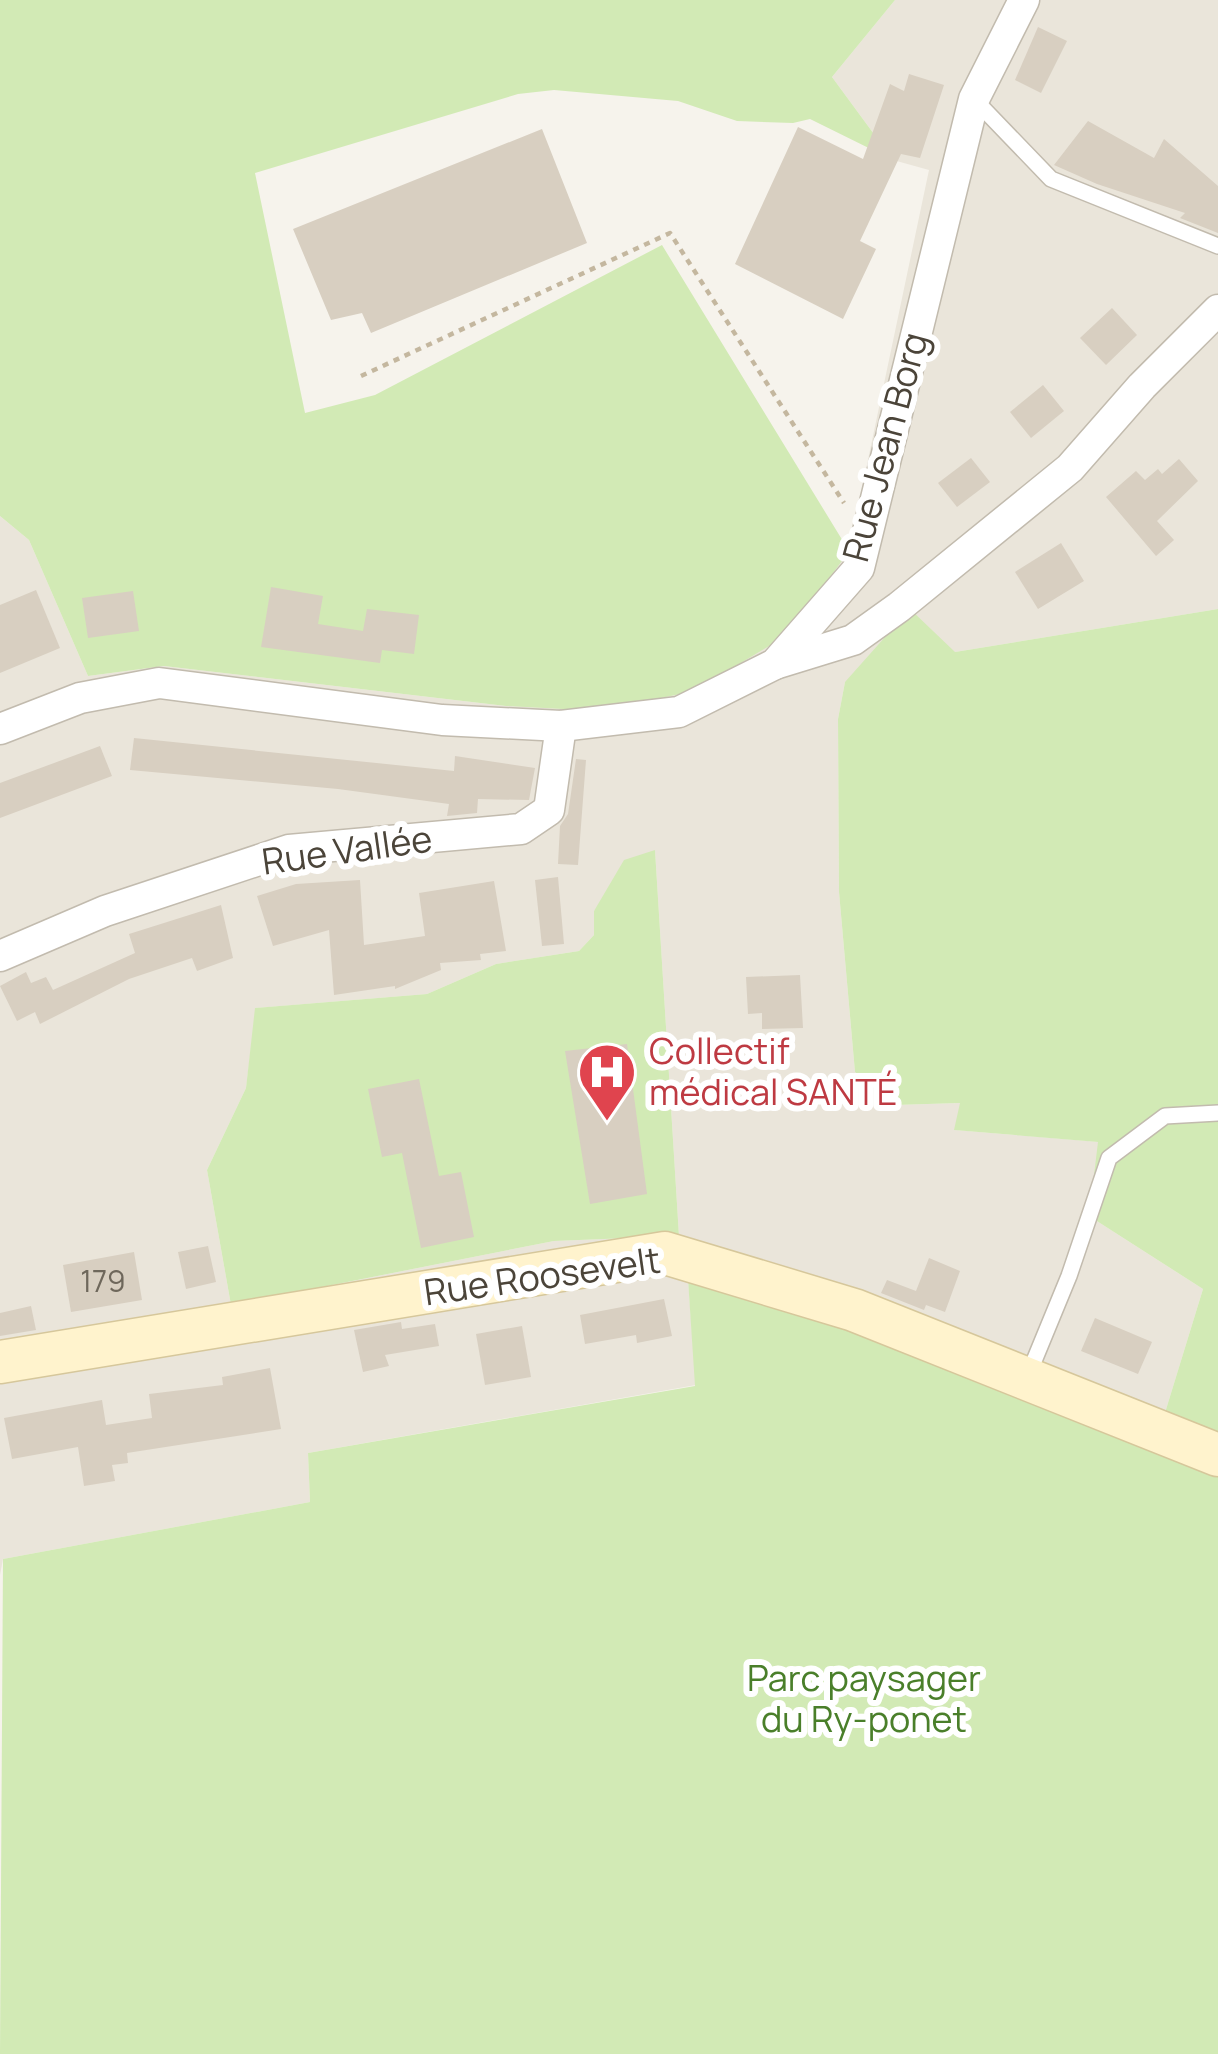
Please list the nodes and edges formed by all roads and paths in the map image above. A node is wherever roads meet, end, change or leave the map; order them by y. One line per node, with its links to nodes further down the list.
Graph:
1 (1024, 0): 2 (street, Rue Jean Borg)
2 (974, 99): 3 (lane); 6 (street, Rue Jean Borg)
3 (1218, 246)
4 (1218, 310): 7 (street)
5 (361, 376): 6 (path)
6 (863, 553): 7 (street); 8 (street, Rue Jean Borg)
7 (899, 607): 8 (street)
8 (776, 664): 9 (street, Rue Jean Borg)
9 (561, 726): 10 (street, Rue Jean Borg); 11 (street, Rue Vallée)
10 (0, 729)
11 (0, 956)
12 (1218, 1113): 14 (lane)
13 (0, 1362): 14 (main road, Rue Roosevelt)
14 (1026, 1381): 15 (main road, Rue Roosevelt)
15 (1218, 1455)

